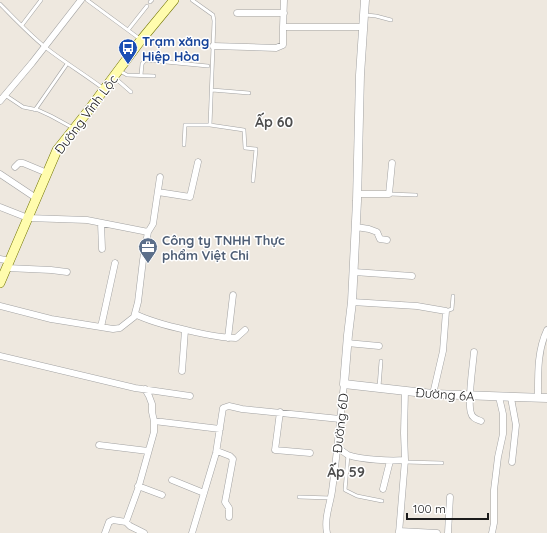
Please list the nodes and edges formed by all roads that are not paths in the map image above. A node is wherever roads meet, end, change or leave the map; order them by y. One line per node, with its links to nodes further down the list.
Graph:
1 (42, 0): 14 (lane)
2 (81, 0): 20 (street)
3 (87, 0): 17 (lane)
4 (174, 0): 18 (main road, Đường Vĩnh Lộc)
5 (192, 0): 19 (lane)
6 (284, 0): 11 (street)
7 (365, 0): 12 (street)
8 (0, 4): 14 (lane)
9 (147, 6): 17 (lane)
10 (237, 13): 11 (street)
11 (284, 13): 15 (street)
12 (364, 14): 13 (lane); 16 (street)
13 (391, 20)
14 (22, 25): 20 (lane)
15 (283, 27): 16 (street); 19 (street)
16 (363, 27): 44 (street)
17 (128, 30): 18 (lane)
18 (141, 40): 23 (main road, Đường Vĩnh Lộc)
19 (213, 46): 27 (lane)
20 (44, 47): 21 (lane); 29 (street)
21 (67, 64): 26 (lane); 32 (lane)
22 (208, 66): 24 (lane)
23 (116, 74): 24 (lane); 26 (main road, Đường Vĩnh Lộc); 28 (lane)
24 (141, 75): 25 (lane)
25 (154, 76)
26 (104, 89): 34 (main road, Đường Vĩnh Lộc)
27 (212, 90): 30 (lane); 33 (lane)
28 (131, 92)
29 (2, 93): 31 (street); 32 (lane)
30 (249, 93)
31 (0, 101)
32 (35, 110): 34 (lane)
33 (210, 125): 35 (lane); 42 (lane)
34 (74, 129): 39 (main road, Đường Vĩnh Lộc)
35 (184, 144)
36 (198, 162): 43 (street)
37 (392, 163): 45 (street)
38 (15, 166): 39 (street)
39 (47, 173): 47 (main road, Đường Vĩnh Lộc)
40 (0, 174): 47 (street)
41 (160, 177): 43 (street)
42 (253, 181)
43 (158, 192): 52 (street)
44 (358, 194): 45 (street); 51 (street)
45 (389, 194): 46 (lane)
46 (416, 195)
47 (36, 198): 49 (main road, Đường Vĩnh Lộc)
48 (0, 207): 49 (street)
49 (28, 218): 50 (street); 57 (main road, Đường Vĩnh Lộc)
50 (101, 223): 52 (street); 54 (street)
51 (356, 227): 53 (street); 59 (street)
52 (148, 232): 67 (street)
53 (387, 240)
54 (102, 249)
55 (0, 259): 57 (street)
56 (115, 263): 68 (street)
57 (8, 264): 58 (street); 61 (main road, Đường Vĩnh Lộc)
58 (67, 272)
59 (354, 272): 60 (street); 64 (street)
60 (412, 276)
61 (0, 283)
62 (233, 295): 72 (street)
63 (453, 296): 66 (lane)
64 (352, 302): 66 (street); 73 (street)
65 (0, 306): 68 (street)
66 (446, 311): 83 (street)
67 (135, 314): 68 (street); 69 (street)
68 (101, 327)
69 (185, 330): 72 (street); 78 (street)
70 (244, 330): 72 (street)
71 (547, 330): 88 (street)
72 (228, 338)
73 (347, 343): 74 (street); 79 (street)
74 (379, 346)
75 (474, 352): 85 (street)
76 (0, 356): 81 (street)
77 (381, 361): 80 (lane)
78 (182, 371)
79 (344, 384): 80 (street, Đường 6A); 91 (street, Đường 6D)
80 (379, 388): 82 (street, Đường 6A)
81 (145, 389): 84 (street); 93 (street)
82 (405, 391): 83 (street, Đường 6A); 102 (street)
83 (433, 394): 85 (street, Đường 6A)
84 (190, 396)
85 (470, 396): 86 (street, Đường 6A); 92 (street)
86 (499, 397): 87 (street, Đường 6A); 123 (street)
87 (511, 398): 88 (street, Đường 6A); 103 (street)
88 (538, 398): 89 (street, Đường 6A)
89 (547, 398)
90 (280, 412): 91 (street); 94 (street); 99 (street)
91 (340, 419): 96 (street, Đường 6D)
92 (480, 420)
93 (154, 421): 94 (street); 97 (street)
94 (220, 429): 98 (street)
95 (99, 445): 97 (street)
96 (338, 448): 100 (street); 112 (street, Đường 6D)
97 (148, 451): 106 (street)
98 (217, 451): 108 (street); 114 (street)
99 (310, 453)
100 (348, 455): 101 (street); 113 (lane)
101 (390, 461): 102 (street); 107 (street)
102 (405, 461): 104 (lane); 116 (street)
103 (512, 462)
104 (442, 463)
105 (172, 480): 108 (street)
106 (138, 486): 109 (street); 115 (street)
107 (383, 489)
108 (204, 493): 119 (street)
109 (162, 495)
110 (299, 497): 112 (lane)
111 (450, 497): 122 (street)
112 (331, 498): 120 (street, Đường 6D)
113 (382, 501)
114 (229, 517)
115 (126, 522): 117 (street); 118 (street)
116 (399, 532): 121 (street)
117 (105, 533)
118 (144, 533)
119 (192, 533)
120 (327, 533)
121 (437, 533)
122 (448, 533)
123 (492, 533)

